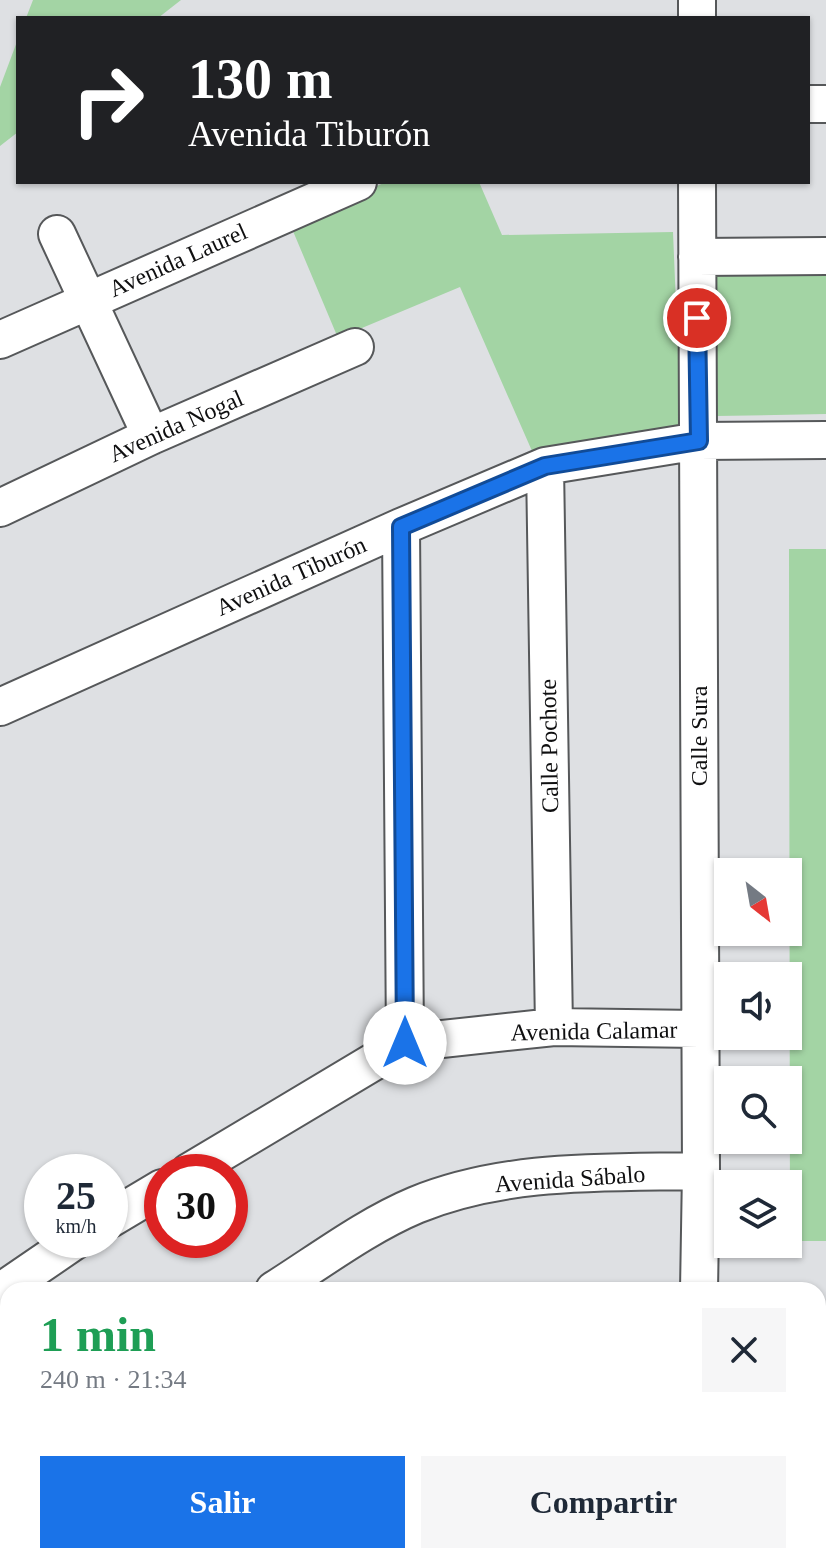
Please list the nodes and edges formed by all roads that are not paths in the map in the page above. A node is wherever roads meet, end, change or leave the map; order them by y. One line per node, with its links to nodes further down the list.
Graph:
1 (353, 184): 6 (street, Avenida Laurel)
2 (697, 184): 5 (street, Calle Sura)
3 (57, 234): 6 (street)
4 (826, 256): 5 (street)
5 (697, 257): 11 (street, Calle Sura)
6 (88, 300): 7 (street, Avenida Laurel); 9 (street)
7 (0, 340)
8 (355, 347): 9 (street, Avenida Nogal)
9 (151, 436): 13 (street, Avenida Nogal)
10 (826, 440): 11 (street, Avenida Tiburón)
11 (699, 441): 12 (street, Avenida Tiburón); 17 (street, Calle Sura)
12 (545, 466): 14 (street, Avenida Tiburón); 16 (street, Calle Pochote)
13 (0, 508)
14 (401, 527): 15 (street, Avenida Tiburón); 18 (street)
15 (0, 707)
16 (554, 1027): 17 (street, Avenida Calamar); 18 (street, Avenida Calamar)
17 (699, 1029): 20 (street, Calle Sura)
18 (405, 1043): 19 (street, Avenida Calamar)
19 (219, 1154)
20 (701, 1171): 23 (street, Avenida Sábalo); 24 (street, Calle Sura)
21 (50, 1258): 22 (street)
22 (15, 1282)
23 (286, 1282)
24 (699, 1282)

